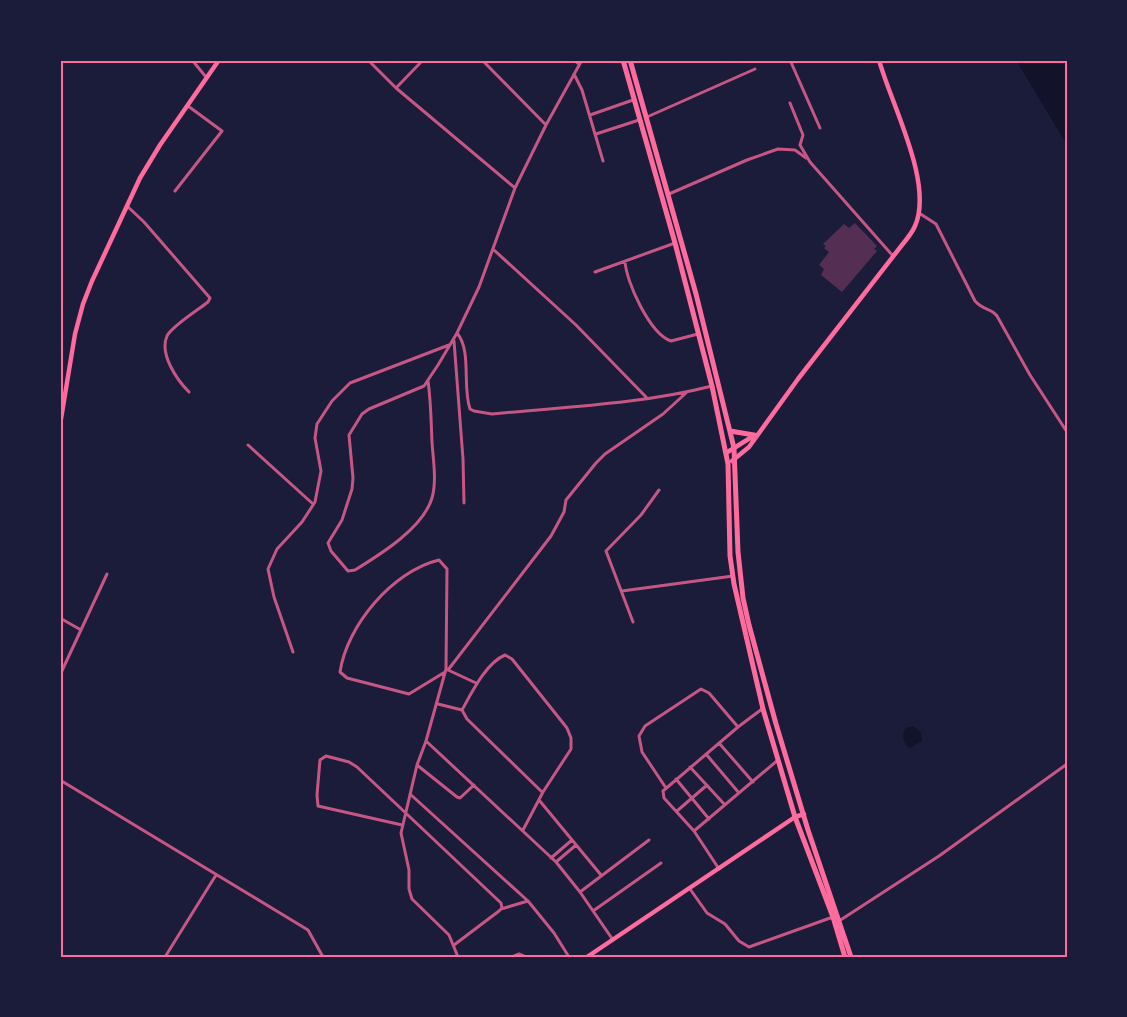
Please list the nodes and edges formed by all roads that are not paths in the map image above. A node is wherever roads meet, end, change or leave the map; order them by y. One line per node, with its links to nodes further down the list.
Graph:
1 (192, 60): 15 (street)
2 (219, 60): 15 (main road)
3 (368, 60): 16 (street)
4 (423, 60): 16 (street)
5 (482, 60): 22 (street)
6 (574, 60): 12 (street)
7 (582, 60): 12 (street)
8 (622, 60): 17 (highway)
9 (630, 60): 21 (highway)
10 (790, 60): 23 (street)
11 (879, 60): 31 (main road)
12 (579, 64): 14 (street)
13 (755, 69): 21 (street)
14 (574, 74): 20 (street); 22 (street)
15 (208, 78): 19 (main road)
16 (396, 88): 27 (street)
17 (634, 99): 20 (street); 21 (highway)
18 (790, 103): 26 (street)
19 (188, 106): 28 (street); 30 (main road)
20 (590, 115): 24 (street)
21 (642, 119): 24 (street); 29 (highway); 32 (highway)
22 (546, 125): 27 (street)
23 (820, 128)
24 (596, 134): 25 (street)
25 (603, 161)
26 (810, 162): 29 (street); 34 (street)
27 (515, 188): 33 (street)
28 (175, 191)
29 (667, 195): 47 (highway)
30 (127, 206): 43 (street); 46 (main road)
31 (919, 213): 34 (main road); 48 (street)
32 (675, 243): 35 (street); 38 (highway)
33 (494, 250): 37 (street); 45 (street)
34 (893, 256): 49 (main road)
35 (625, 261): 36 (street); 38 (street)
36 (595, 272)
37 (457, 333): 39 (street); 45 (street)
38 (698, 334): 42 (highway)
39 (454, 339): 40 (street); 56 (street)
40 (451, 344): 41 (street); 57 (street)
41 (428, 381): 41 (street)
42 (712, 386): 44 (street); 52 (highway)
43 (189, 392)
44 (686, 393): 45 (street); 65 (street)
45 (646, 397)
46 (60, 425)
47 (730, 431): 49 (highway); 51 (highway)
48 (1067, 432)
49 (756, 434): 51 (main road); 53 (main road)
50 (248, 444): 57 (street)
51 (734, 448): 52 (main road); 53 (highway)
52 (726, 453): 54 (highway)
53 (736, 458): 54 (main road); 92 (highway)
54 (728, 464): 59 (highway)
55 (659, 490): 60 (street)
56 (464, 503)
57 (314, 505): 64 (street)
58 (107, 574): 63 (street)
59 (733, 576): 60 (street); 69 (highway)
60 (622, 591): 62 (street)
61 (60, 618): 63 (street)
62 (633, 622)
63 (81, 630): 66 (street)
64 (292, 652)
65 (447, 671): 65 (street); 67 (street); 68 (street)
66 (60, 675)
67 (476, 683): 70 (street); 85 (street)
68 (438, 704): 70 (street); 72 (street)
69 (763, 709): 71 (street); 75 (highway)
70 (462, 710): 85 (street)
71 (738, 727): 73 (street); 84 (street)
72 (426, 741): 77 (street); 82 (street)
73 (720, 743): 74 (street); 81 (street)
74 (706, 754): 78 (street); 87 (street)
75 (778, 760): 81 (street); 94 (highway)
76 (1067, 764): 114 (street)
77 (417, 765): 82 (street); 86 (street)
78 (690, 767): 79 (street); 83 (street)
79 (676, 779): 84 (street); 88 (street)
80 (60, 780): 106 (street)
81 (753, 782): 87 (street)
82 (474, 785): 97 (street)
83 (707, 785): 88 (street); 90 (street)
84 (666, 788): 91 (street)
85 (543, 792): 89 (street)
86 (410, 794): 93 (street); 110 (street)
87 (739, 794): 90 (street)
88 (692, 798): 91 (street); 95 (street)
89 (539, 800): 97 (street); 99 (street)
90 (725, 805): 95 (street)
91 (677, 811): 98 (street)
92 (804, 814): 94 (main road); 114 (highway)
93 (406, 815): 96 (street); 96 (street); 111 (street)
94 (795, 817): 105 (main road); 113 (highway)
95 (709, 819): 98 (street)
96 (402, 825): 116 (street)
97 (523, 830): 102 (street)
98 (694, 831): 105 (street)
99 (572, 840): 101 (street); 102 (street)
100 (649, 840): 107 (street)
101 (576, 845): 103 (street); 107 (street)
102 (551, 858): 103 (street)
103 (556, 862): 109 (street)
104 (661, 862): 112 (street)
105 (719, 869): 108 (main road)
106 (216, 875): 117 (street); 118 (street)
107 (601, 875): 109 (street)
108 (690, 889): 113 (street); 115 (main road)
109 (580, 892): 112 (street)
110 (528, 901): 111 (street); 122 (street)
111 (501, 909): 116 (street)
112 (593, 911): 115 (street)
113 (833, 917): 124 (highway)
114 (839, 921): 125 (highway)
115 (613, 940): 123 (main road)
116 (454, 945): 119 (street)
117 (322, 956)
118 (165, 957)
119 (458, 957)
120 (512, 957): 121 (street)
121 (526, 957)
122 (569, 957)
123 (587, 957)
124 (845, 957)
125 (851, 957)

